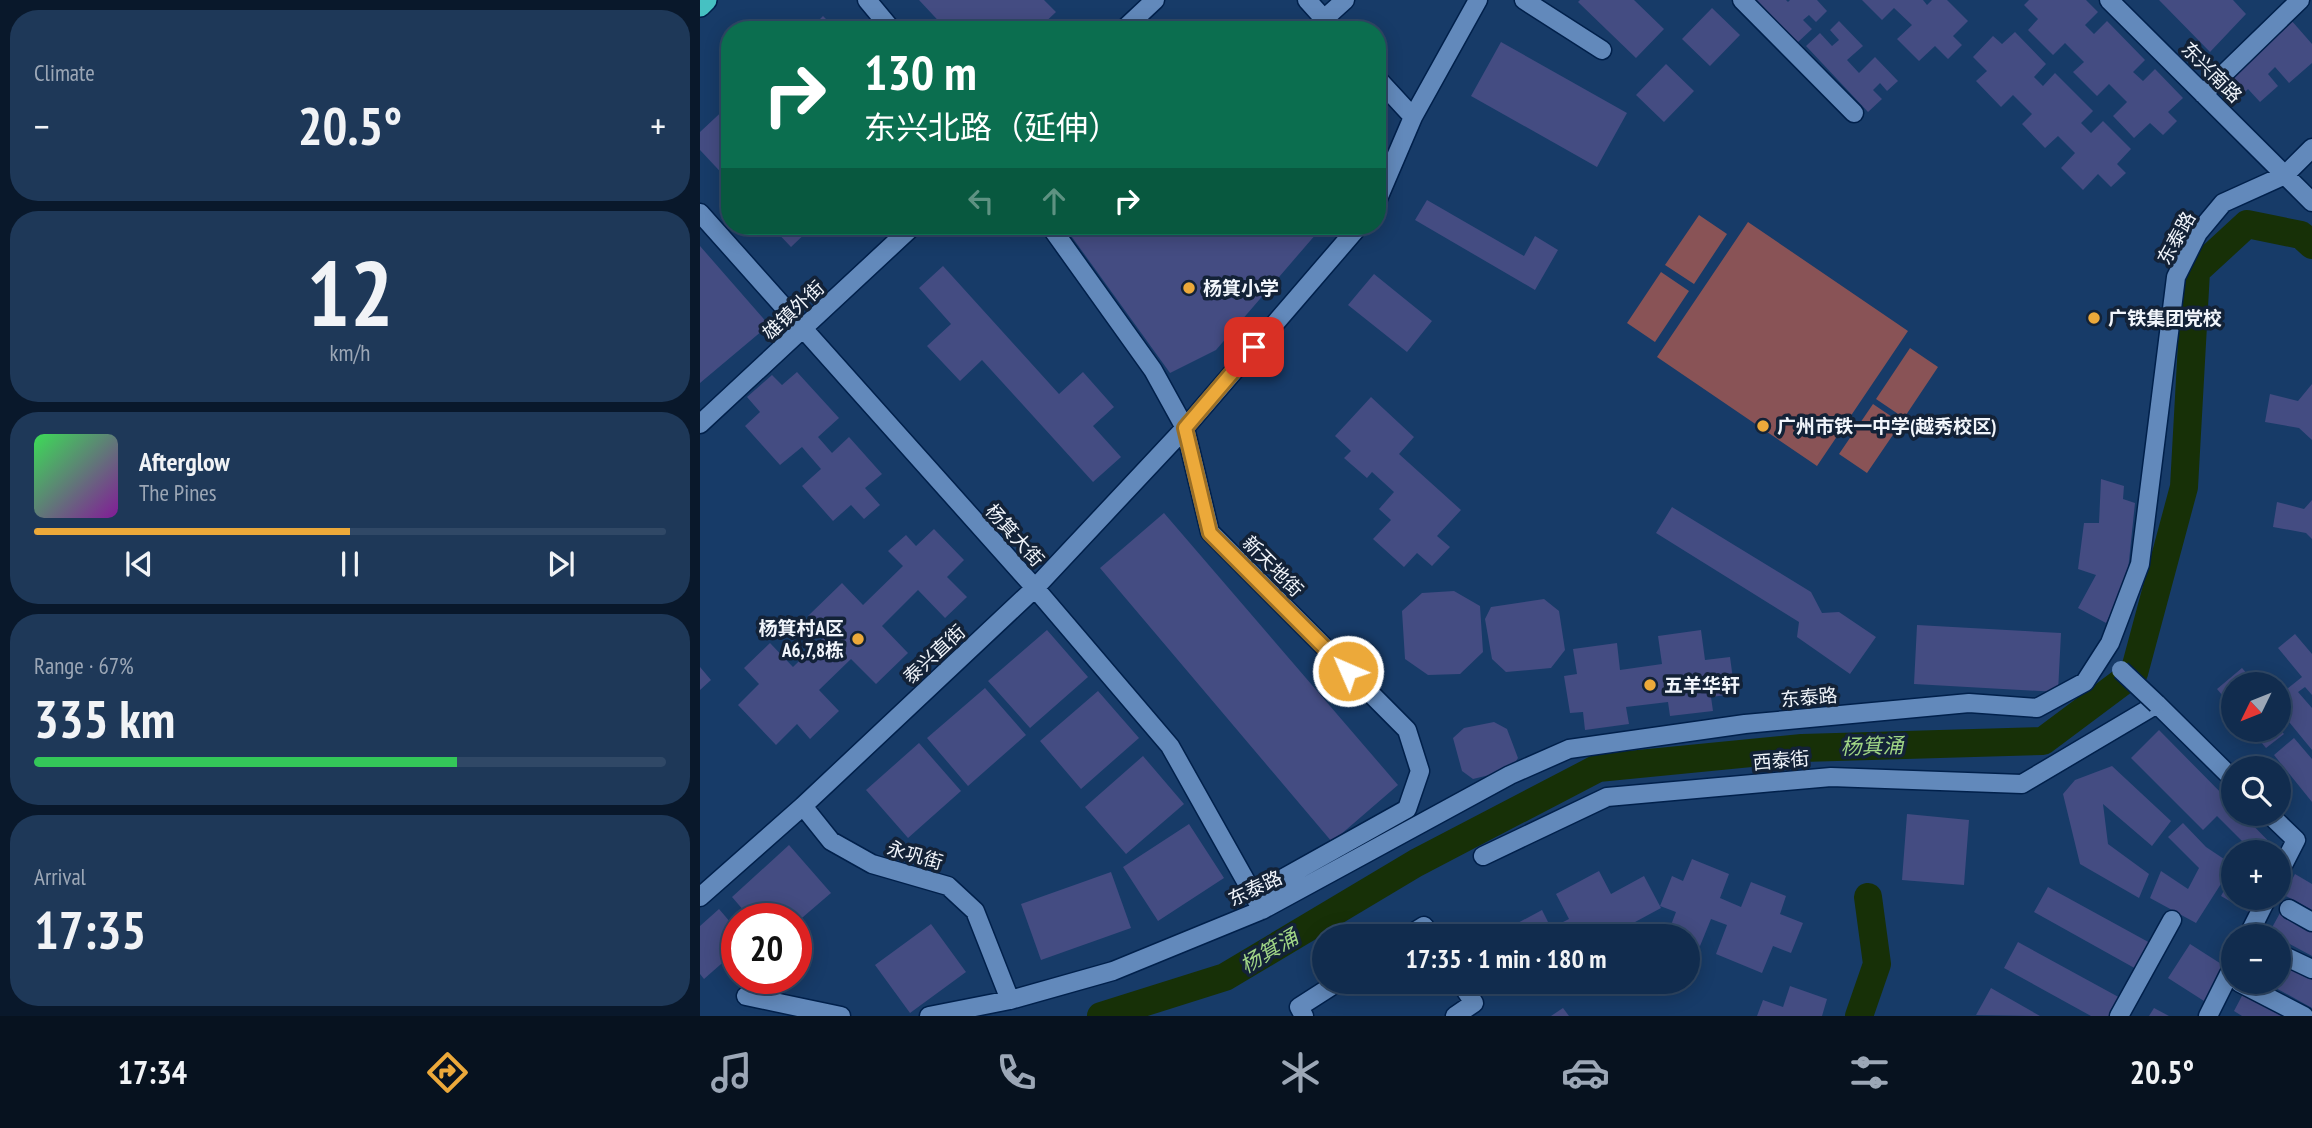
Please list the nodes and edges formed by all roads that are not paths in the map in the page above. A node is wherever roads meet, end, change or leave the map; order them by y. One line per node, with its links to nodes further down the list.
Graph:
1 (706, 0): 11 (highway)
2 (867, 0): 12 (street)
3 (1155, 0): 13 (street)
4 (1307, 0): 14 (street)
5 (1345, 0): 15 (street)
6 (1478, 0): 20 (street)
7 (1524, 0): 16 (street)
8 (1742, 0): 19 (street)
9 (2109, 0): 18 (street, 东兴南路)
10 (2300, 0): 18 (street)
11 (700, 6)
12 (884, 21)
13 (1133, 21)
14 (1325, 21)
15 (1332, 21)
16 (1602, 50)
17 (1386, 88): 20 (street)
18 (2203, 94): 22 (street, 东兴南路)
19 (1854, 113)
20 (1413, 117): 23 (street)
21 (2312, 148): 22 (street)
22 (2286, 175): 24 (street, 东兴南路); 33 (street, 东泰路)
23 (1386, 180)
24 (2312, 202)
25 (700, 214): 29 (street, 杨箕大街)
26 (903, 235): 29 (street, 雄镇外街)
27 (1056, 235): 31 (street, 新天地街)
28 (1351, 235): 31 (street, 泰兴直街)
29 (803, 329): 30 (street, 雄镇外街); 32 (street, 杨箕大街)
30 (700, 424)
31 (1185, 428): 32 (street, 泰兴直街); 41 (street, 新天地街)
32 (1035, 588): 36 (street, 泰兴直街); 41 (street, 杨箕大街)
33 (2103, 654): 34 (street, bridge); 41 (street, 东泰路)
34 (2157, 704): 35 (street); 39 (street, 西泰街)
35 (2221, 767)
36 (803, 806): 40 (street, 泰兴直街); 52 (street, 永巩街)
37 (2281, 826): 38 (street)
38 (2291, 850)
39 (1483, 856)
40 (700, 897)
41 (1259, 902): 52 (street, 东泰路)
42 (2291, 910): 44 (street)
43 (2172, 920): 57 (street)
44 (2312, 922)
45 (2291, 959): 46 (street)
46 (2312, 969)
47 (1319, 994): 55 (street)
48 (1468, 994): 56 (street)
49 (2223, 994): 58 (street)
50 (2268, 994): 59 (street)
51 (746, 996): 53 (street)
52 (1010, 1000): 54 (street, 东泰路)
53 (841, 1016)
54 (929, 1016)
55 (1304, 1016)
56 (1455, 1016)
57 (2119, 1016)
58 (2208, 1016)
59 (2304, 1016)

